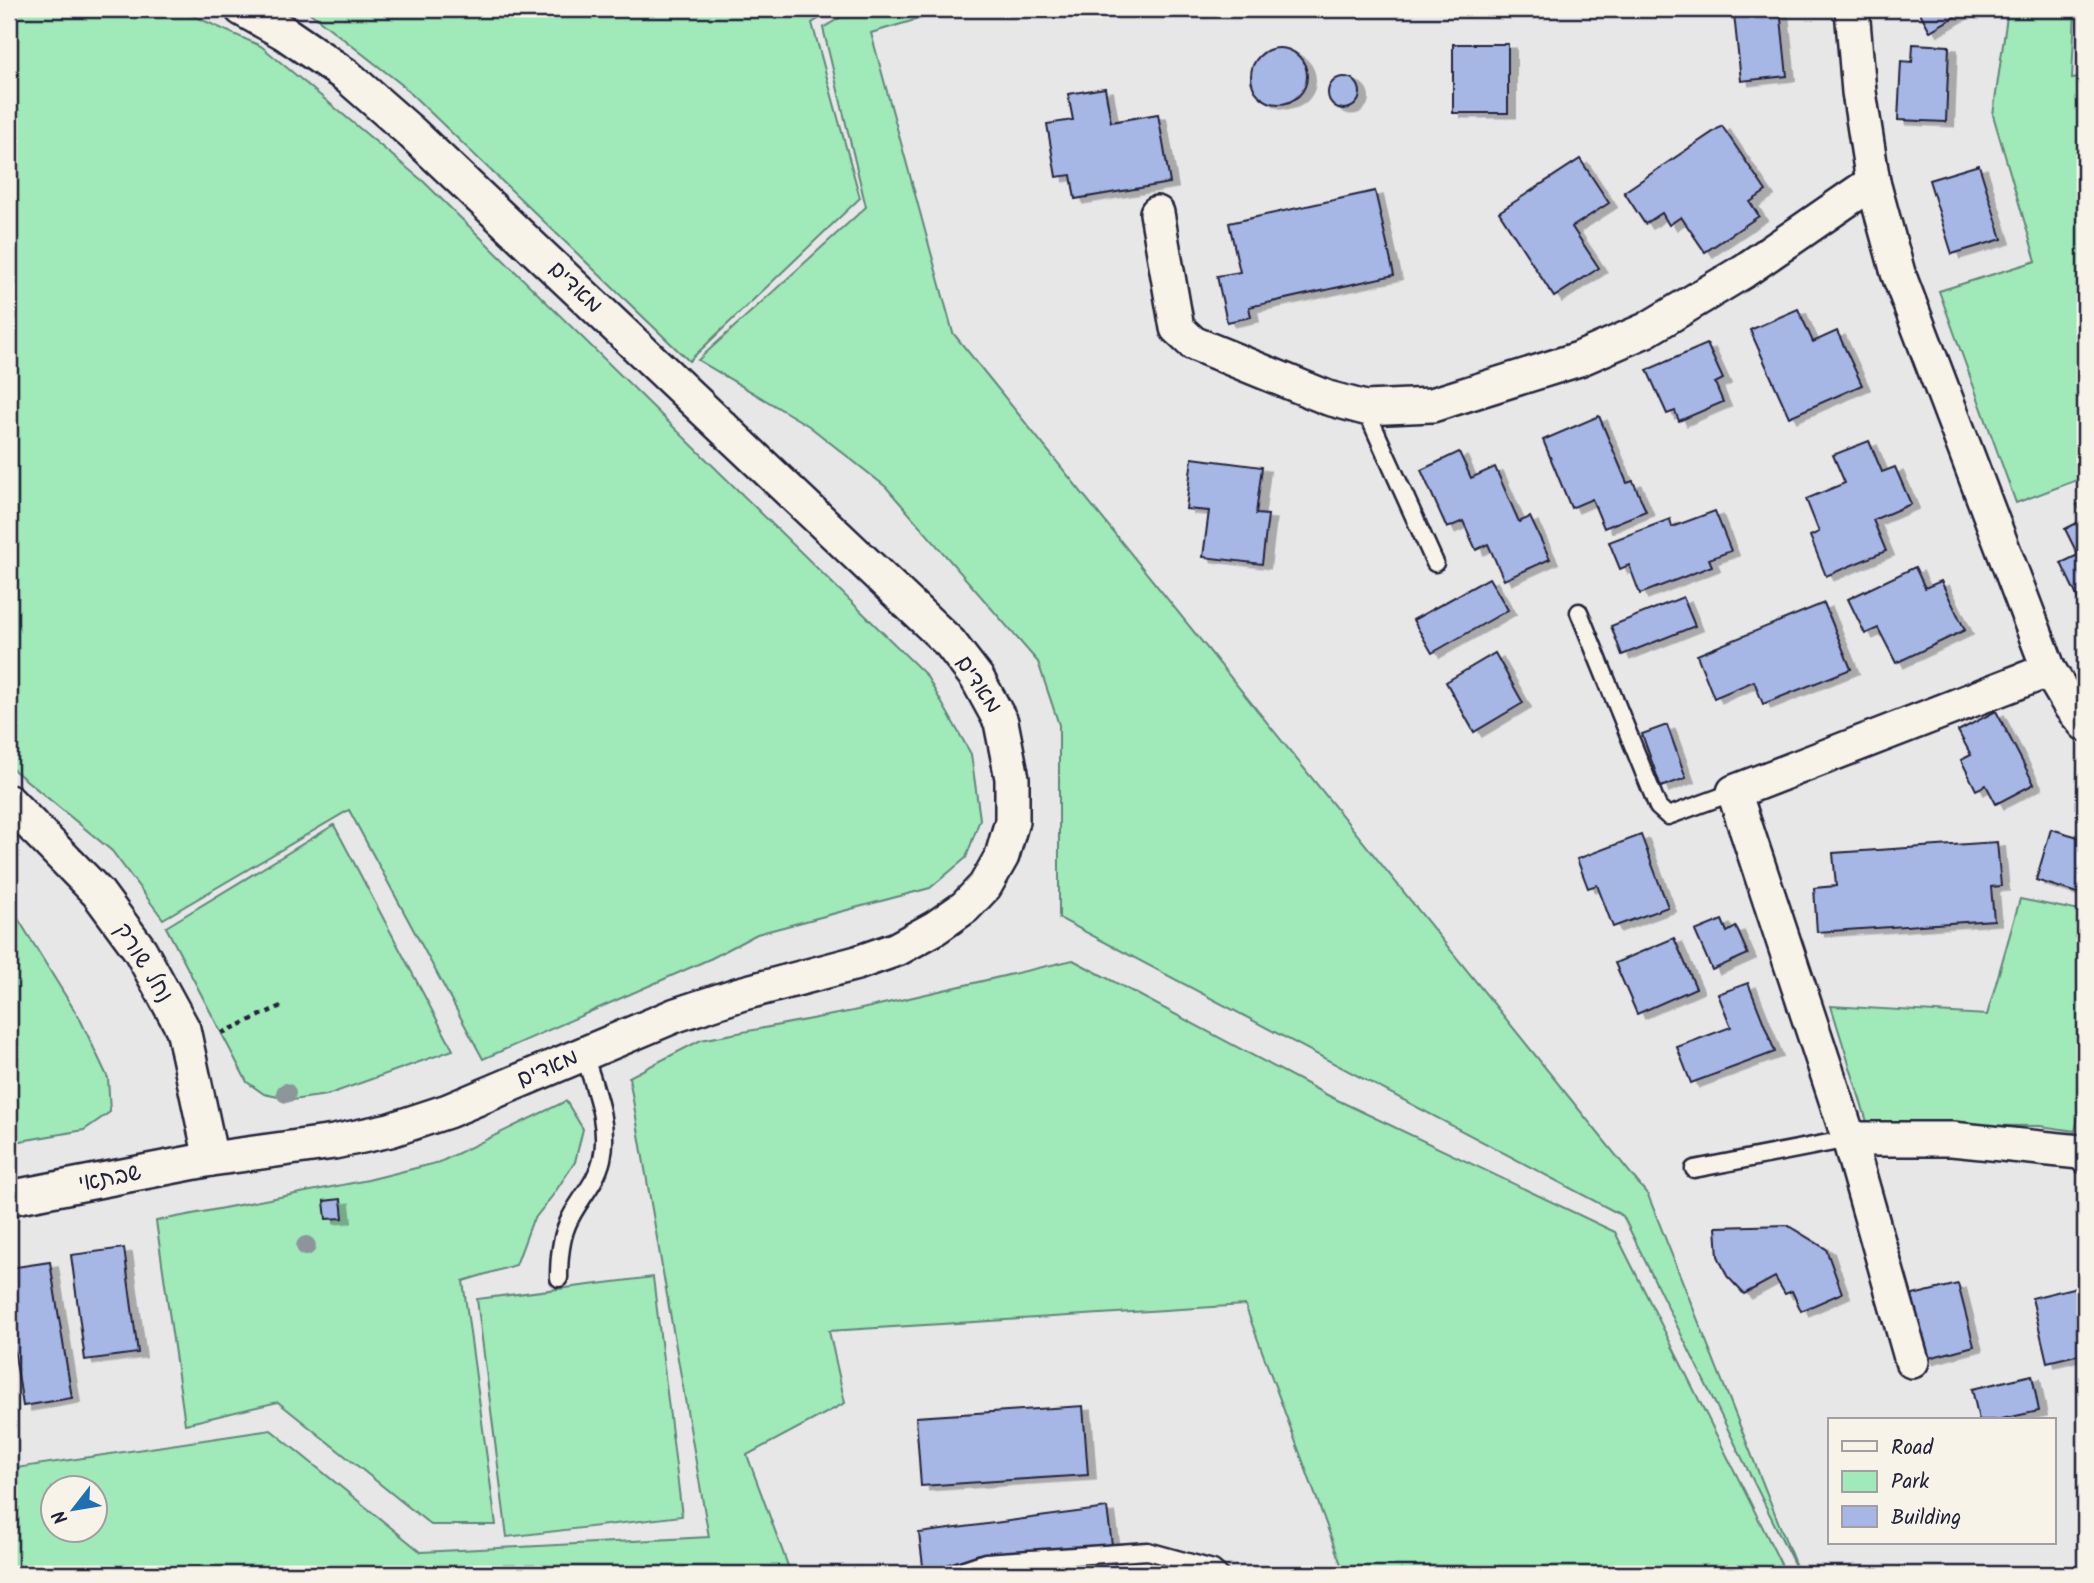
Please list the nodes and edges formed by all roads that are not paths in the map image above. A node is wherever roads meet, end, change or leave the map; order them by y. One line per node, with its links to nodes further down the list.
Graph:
1 (242, 9): 12 (street, מאדים)
2 (1852, 9): 3 (street)
3 (1873, 181): 5 (street); 8 (street)
4 (1157, 213): 5 (street)
5 (1365, 408): 6 (lane)
6 (1435, 563)
7 (1579, 612): 10 (lane)
8 (2049, 670): 9 (street); 10 (street)
9 (2085, 724)
10 (1734, 792): 13 (street)
11 (9, 802): 15 (street, נחל שורק)
12 (584, 1054): 15 (street, מאדים); 18 (lane)
13 (1849, 1139): 14 (street); 16 (lane); 19 (street)
14 (2085, 1156)
15 (211, 1159): 17 (street, שבתאי)
16 (1694, 1168)
17 (9, 1198)
18 (559, 1278)
19 (1912, 1361)
20 (949, 1574): 21 (lane)
21 (1219, 1574)

